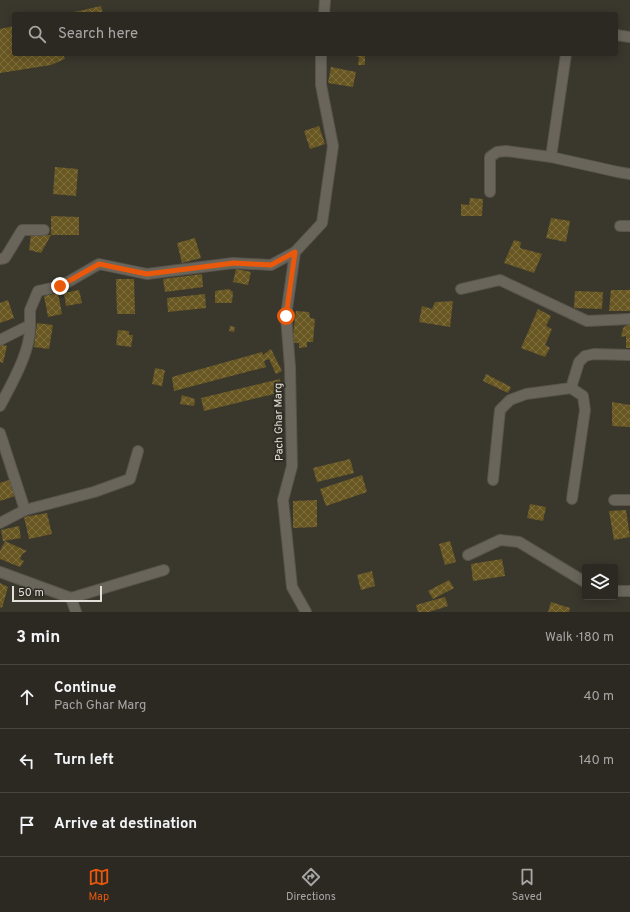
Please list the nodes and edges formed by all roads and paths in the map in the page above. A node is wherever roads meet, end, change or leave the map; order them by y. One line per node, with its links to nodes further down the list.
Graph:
1 (325, 0): 2 (street)
2 (324, 12)
3 (618, 35): 4 (street)
4 (630, 38)
5 (321, 56): 11 (street)
6 (566, 56): 7 (street)
7 (551, 156): 8 (street); 9 (street)
8 (630, 174)
9 (490, 192)
10 (44, 230): 12 (street)
11 (295, 252): 15 (street); 36 (street, Pach Ghar Marg)
12 (0, 259)
13 (461, 289): 14 (street)
14 (630, 319)
15 (30, 325): 16 (street); 19 (street)
16 (0, 340)
17 (630, 355): 18 (street)
18 (571, 388): 22 (street); 23 (street)
19 (0, 406)
20 (0, 433): 26 (street)
21 (138, 451): 26 (street)
22 (493, 480)
23 (572, 499)
24 (614, 500): 25 (street)
25 (630, 500)
26 (25, 510): 27 (street)
27 (0, 522)
28 (468, 555): 31 (street)
29 (164, 570): 34 (street)
30 (0, 572): 34 (street)
31 (582, 580)
32 (618, 591): 33 (street)
33 (630, 591)
34 (71, 598): 35 (street)
35 (76, 612)
36 (306, 612)

